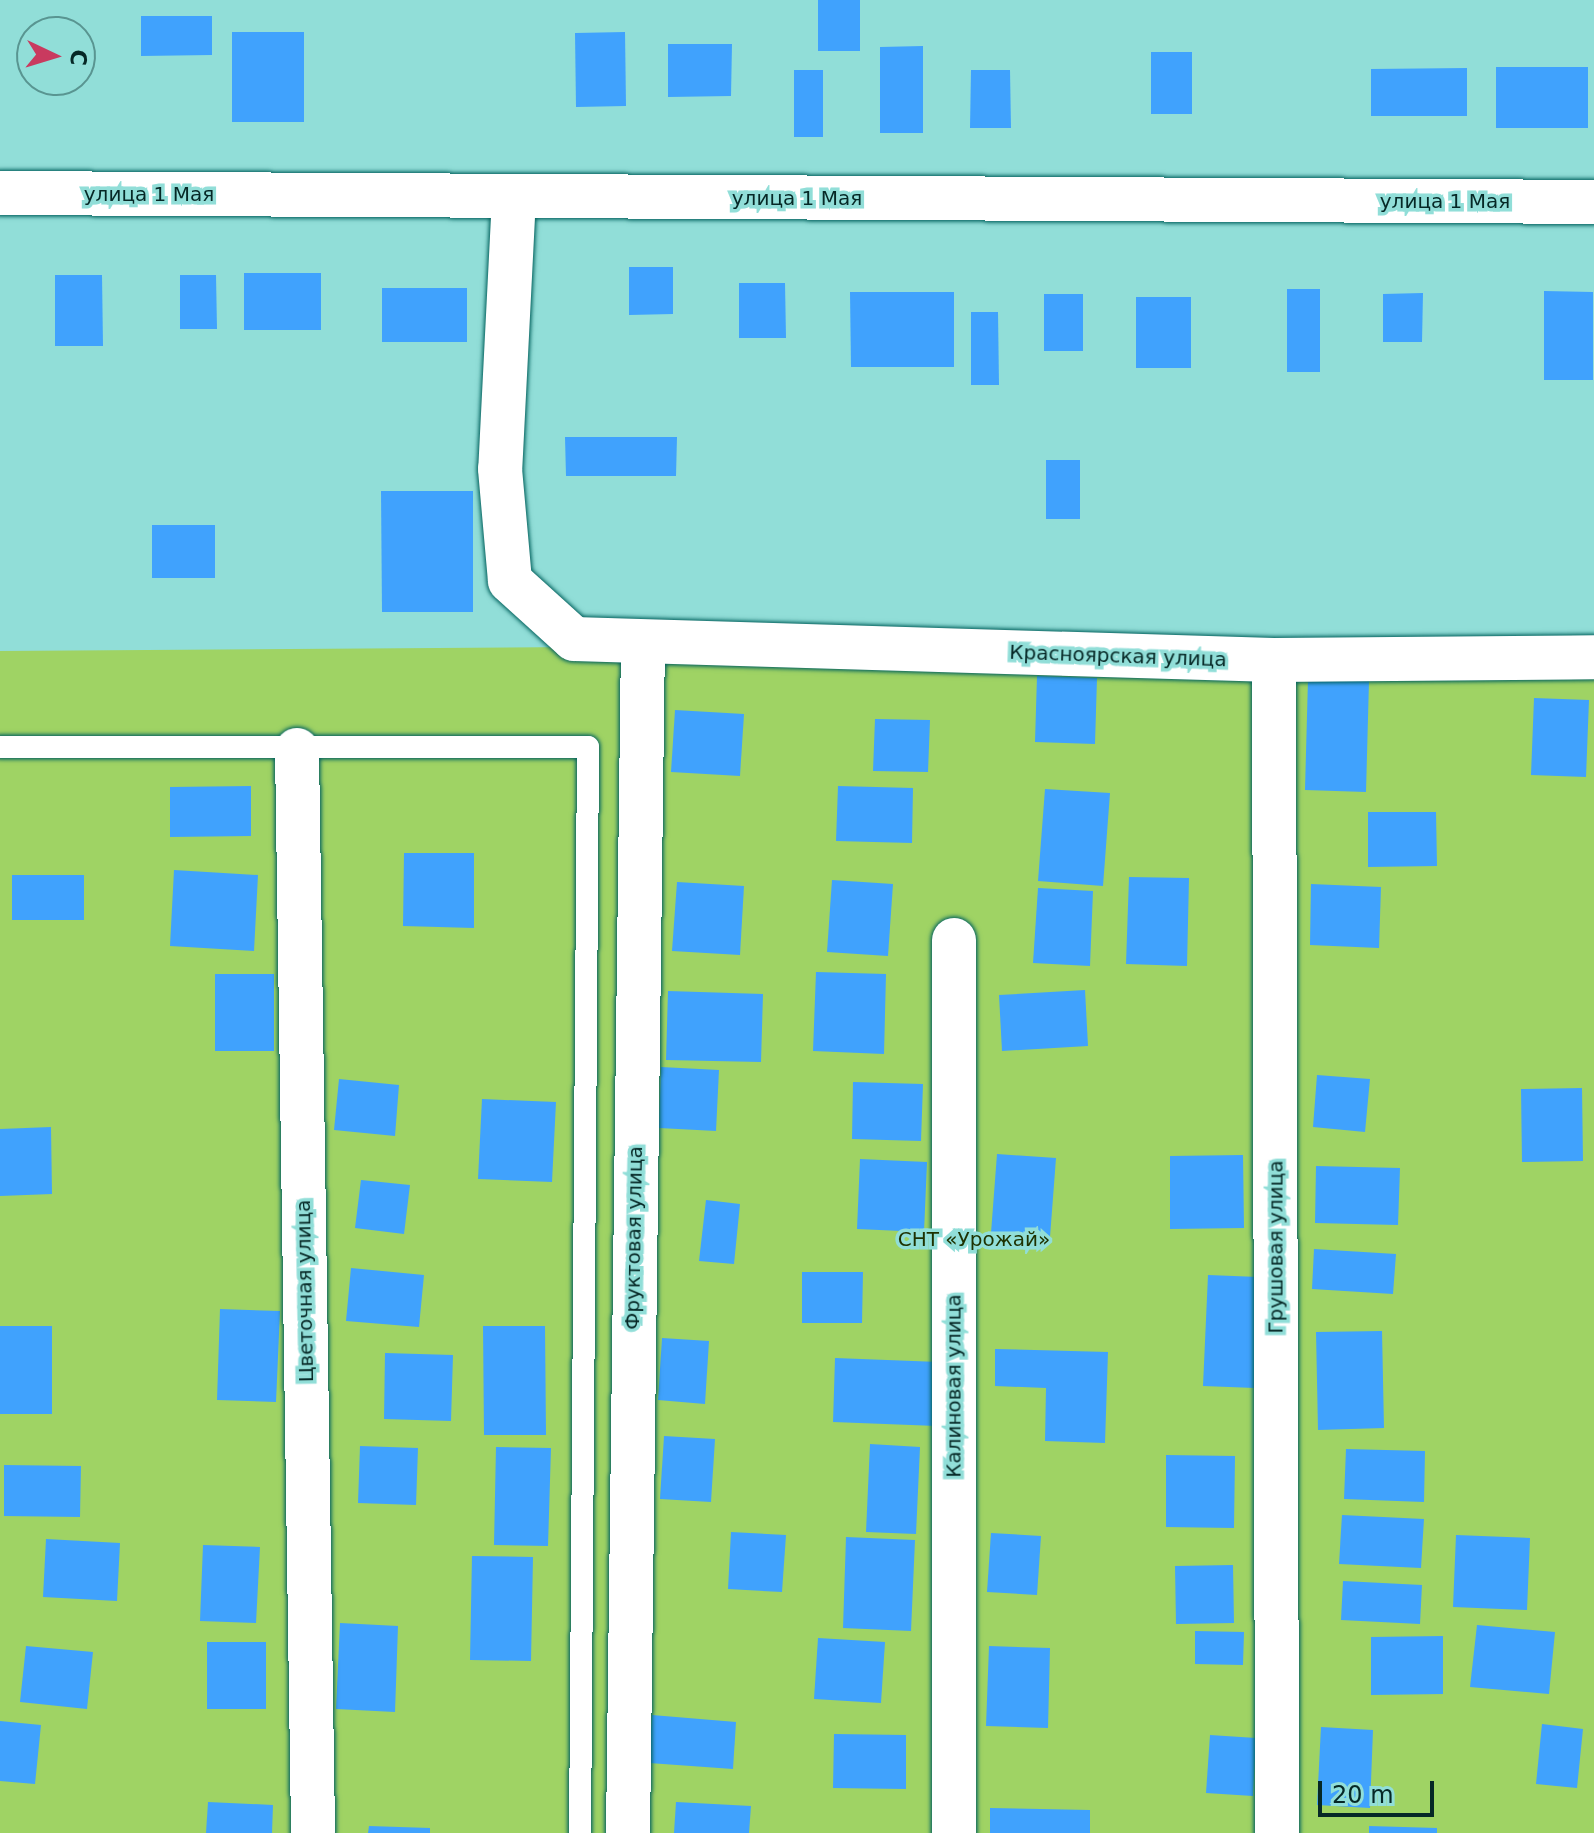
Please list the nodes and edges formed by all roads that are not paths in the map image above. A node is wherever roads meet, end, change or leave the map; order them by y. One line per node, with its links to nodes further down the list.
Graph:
1 (0, 193): 2 (street, улица 1 Мая)
2 (514, 197): 3 (street, улица 1 Мая); 4 (street, Красноярская улица)
3 (1594, 202)
4 (643, 644): 6 (street, Красноярская улица); 12 (street, Фруктовая улица)
5 (1594, 657): 6 (street, Красноярская улица)
6 (1274, 660): 14 (street, Грушовая улица)
7 (0, 747): 8 (lane)
8 (297, 750): 10 (street, Цветочная улица); 11 (lane)
9 (954, 940): 13 (street, Калиновая улица)
10 (313, 1833)
11 (580, 1833)
12 (628, 1833)
13 (954, 1833)
14 (1277, 1833)

